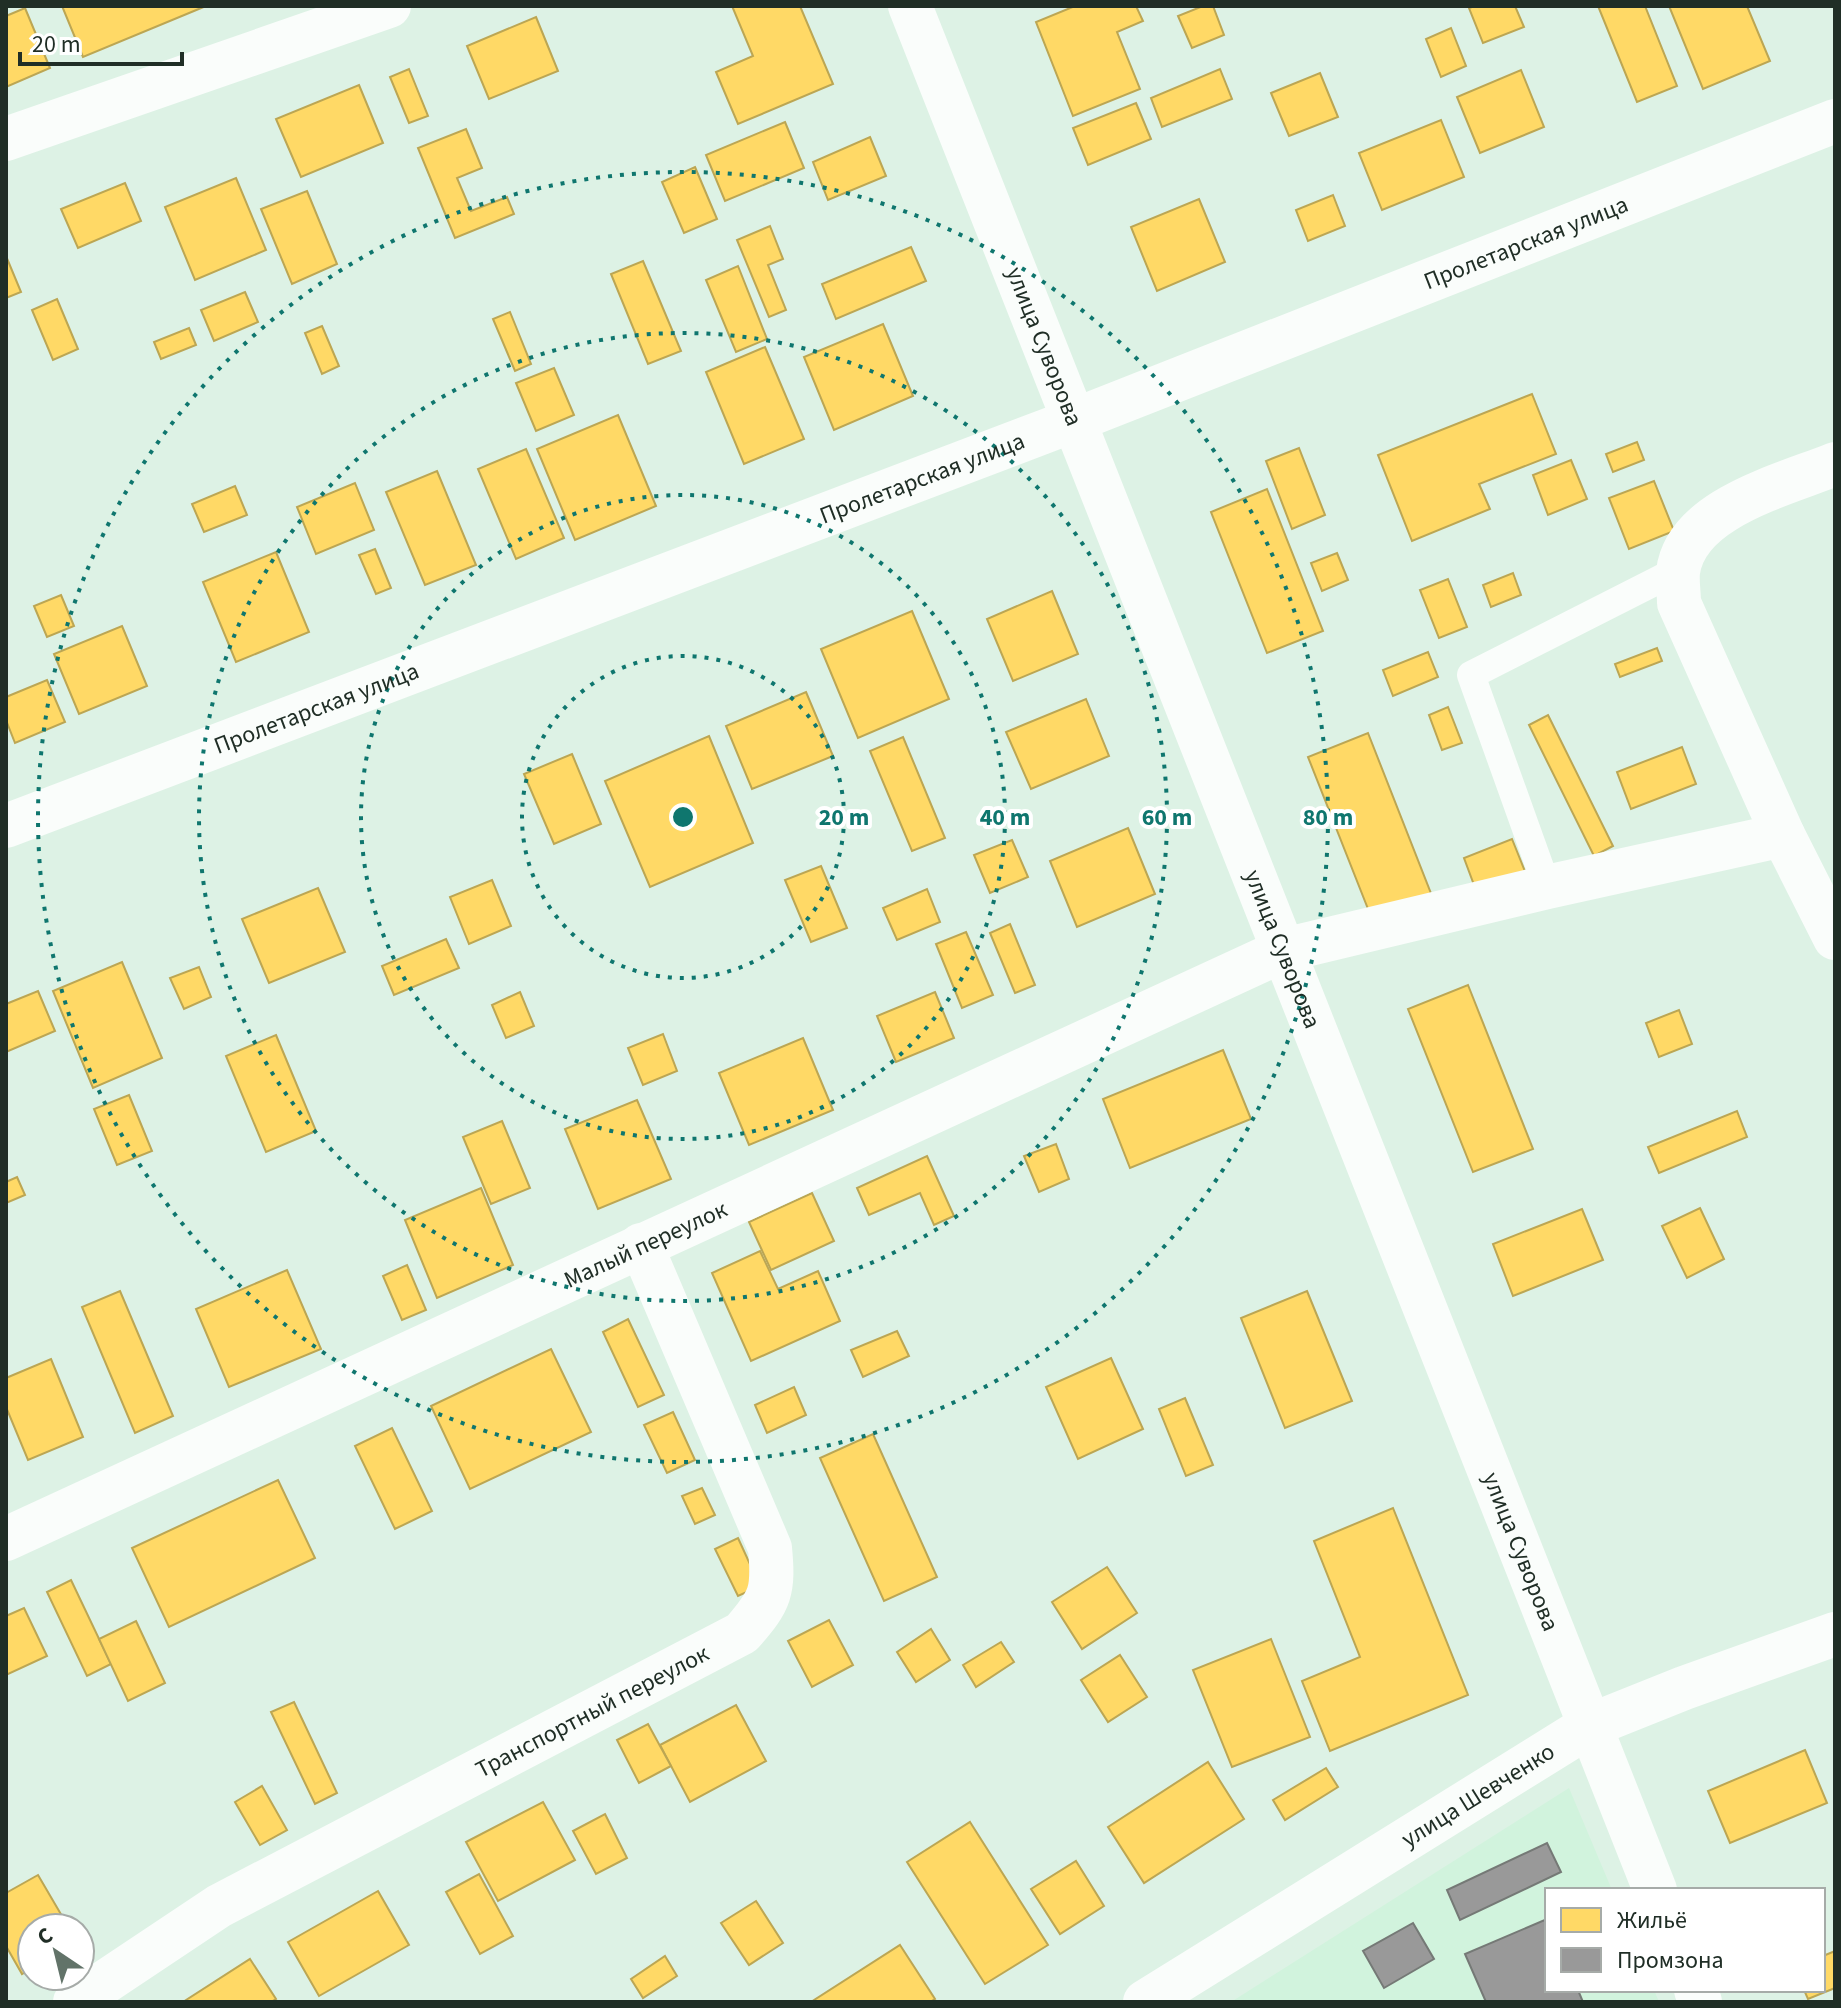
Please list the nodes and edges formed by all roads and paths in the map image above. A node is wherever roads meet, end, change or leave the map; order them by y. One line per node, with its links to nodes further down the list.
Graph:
1 (389, 6): 4 (street)
2 (910, 6): 5 (street, улица Суворова)
3 (1835, 121): 5 (street, Пролетарская улица)
4 (6, 139)
5 (1075, 420): 8 (street, Пролетарская улица); 12 (street, улица Суворова)
6 (1835, 464): 7 (street)
7 (1678, 570): 9 (street); 10 (lane)
8 (6, 826)
9 (1783, 835): 10 (street, Малый переулок); 11 (street)
10 (1547, 887): 12 (street, Малый переулок)
11 (1835, 938)
12 (1284, 950): 13 (street, Малый переулок); 16 (street, улица Суворова)
13 (641, 1245): 14 (street, Малый переулок); 18 (street, Транспортный переулок)
14 (6, 1539)
15 (1835, 1634): 16 (street, улица Шевченко)
16 (1589, 1726): 17 (street, улица Суворова); 19 (street, улица Шевченко)
17 (1654, 1888)
18 (75, 2002)
19 (1145, 2002)

